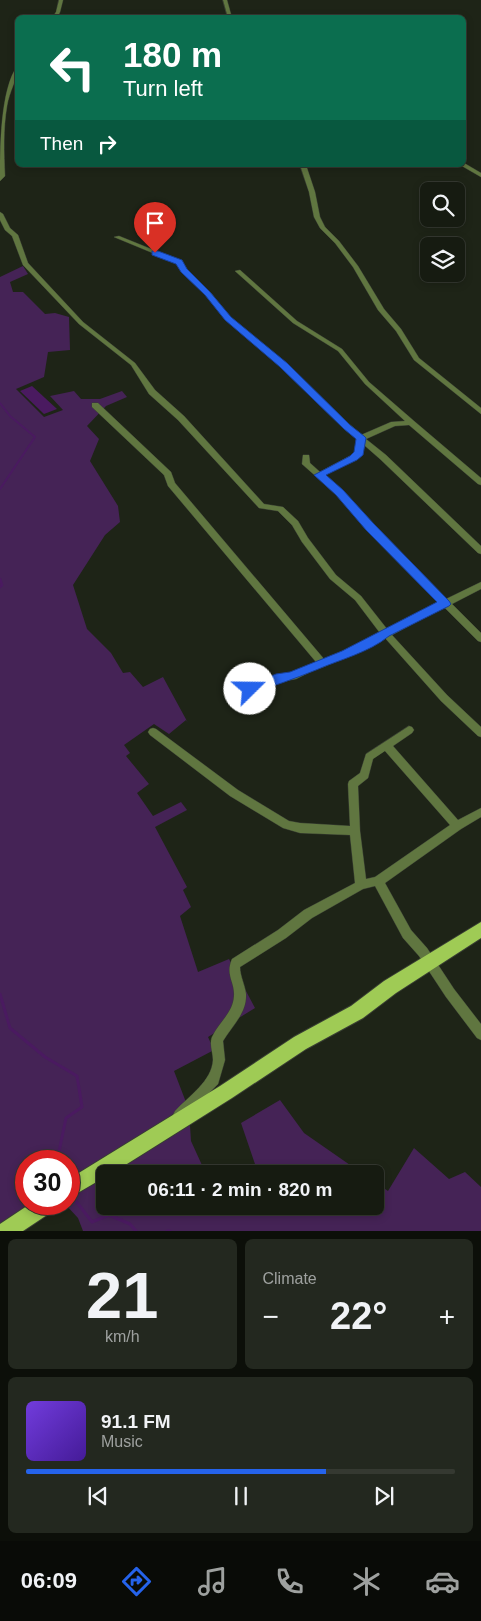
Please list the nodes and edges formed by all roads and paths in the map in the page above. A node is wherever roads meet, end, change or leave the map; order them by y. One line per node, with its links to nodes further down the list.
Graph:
1 (61, 0): 3 (street)
2 (225, 0): 4 (street)
3 (56, 15)
4 (229, 15)
5 (15, 71): 9 (street)
6 (466, 166): 8 (street)
7 (304, 167): 14 (street)
8 (481, 176)
9 (0, 179)
10 (0, 214): 23 (street)
11 (116, 237): 16 (street)
12 (238, 271): 15 (street)
13 (95, 406): 25 (street)
14 (481, 412)
15 (411, 423): 16 (street); 19 (street)
16 (361, 438): 18 (street); 20 (street)
17 (306, 458): 18 (street)
18 (319, 475): 22 (street)
19 (481, 482)
20 (481, 550)
21 (481, 585): 22 (street)
22 (445, 604): 23 (street); 24 (street)
23 (385, 632): 25 (street); 29 (street)
24 (481, 638)
25 (323, 664): 26 (street)
26 (250, 689)
27 (409, 730): 30 (street)
28 (153, 732): 33 (street)
29 (481, 733)
30 (386, 745): 32 (street); 33 (street)
31 (481, 812): 32 (street)
32 (457, 826): 34 (street)
33 (355, 831): 35 (street)
34 (378, 882): 35 (street); 37 (street)
35 (361, 885): 39 (street)
36 (481, 929): 37 (main road)
37 (429, 962): 38 (street); 39 (main road)
38 (481, 1034)
39 (166, 1127): 40 (main road)
40 (80, 1182)
41 (30, 1215): 42 (main road)
42 (7, 1231)

